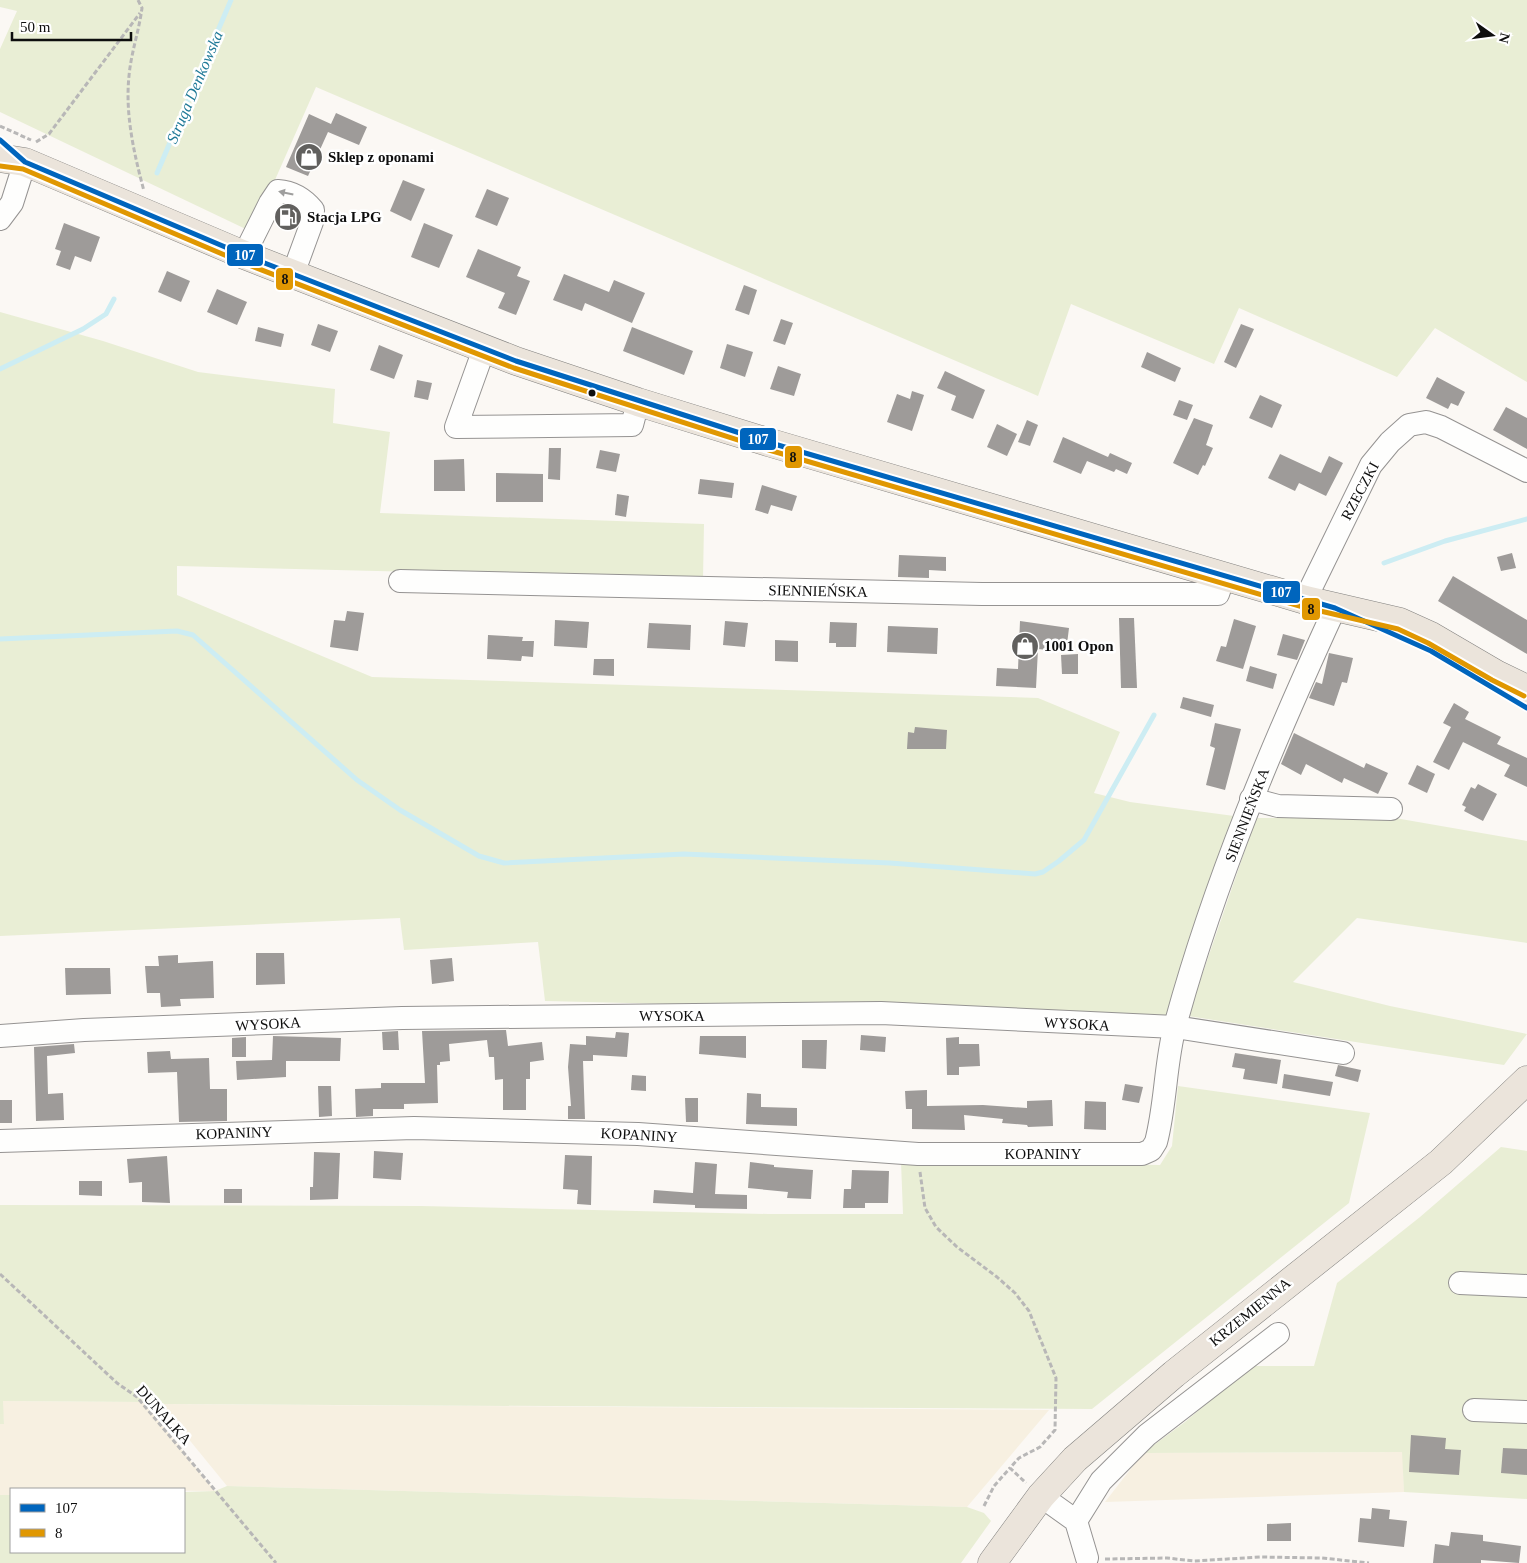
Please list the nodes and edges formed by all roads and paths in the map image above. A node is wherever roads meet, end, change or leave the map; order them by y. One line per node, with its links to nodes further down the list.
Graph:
1 (138, 0): 3 (path)
2 (144, 0): 3 (path)
3 (142, 8): 6 (path); 7 (path)
4 (0, 126): 6 (path)
5 (0, 140): 6 (main road)
6 (26, 152): 8 (street); 9 (street); 10 (main road)
7 (135, 189)
8 (0, 197)
9 (0, 219)
10 (244, 255): 11 (main road); 11 (street, one-way to 10)
11 (292, 274): 12 (main road)
12 (484, 349): 13 (main road); 13 (street)
13 (638, 402): 15 (main road)
14 (1527, 471): 17 (street, RZECZKI)
15 (1224, 576): 16 (street, SIENNIEŃSKA); 17 (main road)
16 (400, 581)
17 (1305, 600): 18 (main road)
18 (1335, 608): 19 (main road); 20 (street, SIENNIEŃSKA)
19 (1526, 695)
20 (1251, 799): 21 (street); 22 (street, SIENNIEŃSKA)
21 (1391, 809)
22 (1175, 1028): 23 (street, WYSOKA); 24 (street, WYSOKA); 27 (street, KOPANINY)
23 (0, 1036)
24 (1343, 1053)
25 (1527, 1080): 35 (main road, KRZEMIENNA)
26 (0, 1141): 27 (street, KOPANINY)
27 (918, 1154): 34 (path)
28 (0, 1274): 39 (path, DUNALKA)
29 (1460, 1282): 30 (street)
30 (1527, 1286)
31 (1278, 1334): 37 (street)
32 (1474, 1410): 33 (street)
33 (1527, 1412)
34 (1010, 1468): 35 (path); 36 (path)
35 (1041, 1496): 37 (street); 40 (main road, KRZEMIENNA)
36 (984, 1506)
37 (1076, 1521): 38 (street)
38 (1087, 1558): 41 (path)
39 (276, 1563)
40 (992, 1563)
41 (1369, 1563)

